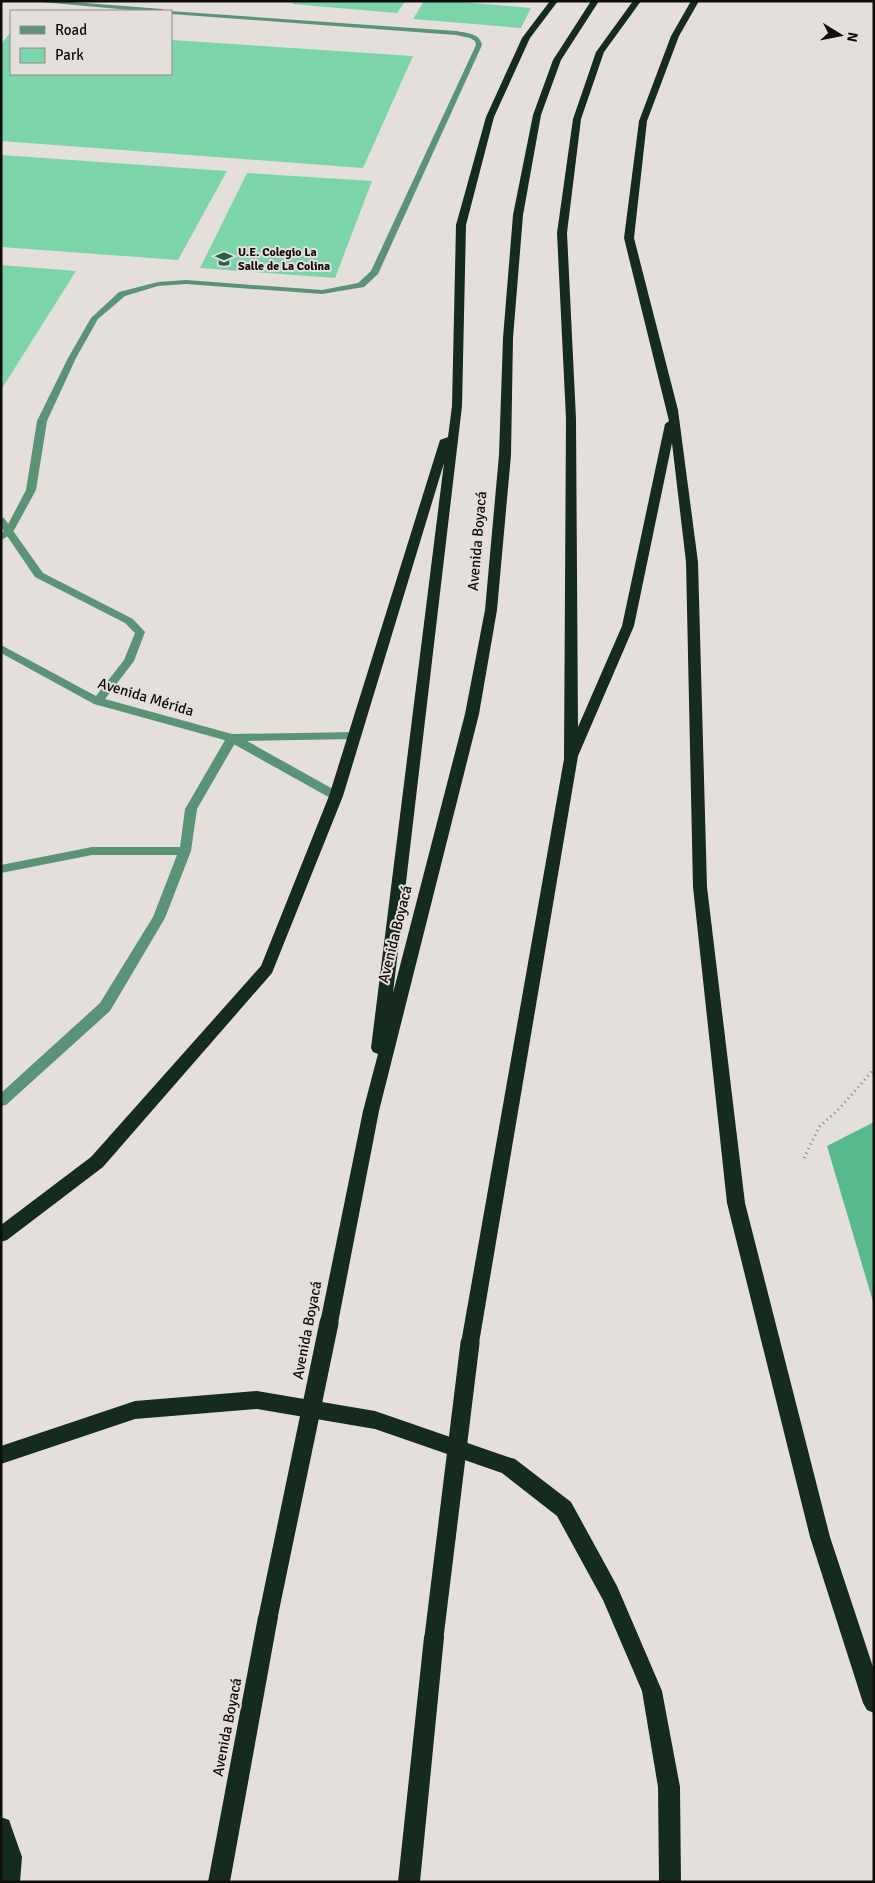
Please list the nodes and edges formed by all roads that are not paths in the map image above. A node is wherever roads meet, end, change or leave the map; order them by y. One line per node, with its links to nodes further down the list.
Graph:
1 (33, 1): 6 (street)
2 (554, 1): 8 (highway)
3 (595, 1): 21 (highway, Avenida Boyacá)
4 (637, 1): 16 (highway)
5 (695, 1): 9 (highway)
6 (149, 10)
7 (172, 12): 11 (street)
8 (457, 406): 14 (highway); 21 (highway)
9 (673, 410): 16 (highway); 24 (highway)
10 (1, 520): 11 (street)
11 (5, 534): 13 (street)
12 (1, 648): 13 (street, Avenida Mérida)
13 (98, 701): 15 (street, Avenida Mérida)
14 (353, 735): 15 (street, Avenida Mérida); 17 (highway)
15 (232, 738): 17 (street, Avenida Mérida); 18 (street)
16 (571, 759): 28 (highway, bridge)
17 (336, 796): 22 (highway)
18 (185, 850): 19 (street); 20 (street)
19 (1, 869)
20 (1, 1101)
21 (371, 1111): 27 (highway, Avenida Boyacá, bridge)
22 (1, 1235)
23 (1, 1454): 29 (highway)
24 (874, 1703)
25 (1, 1828): 26 (highway)
26 (9, 1882)
27 (218, 1882)
28 (409, 1882)
29 (670, 1882)

